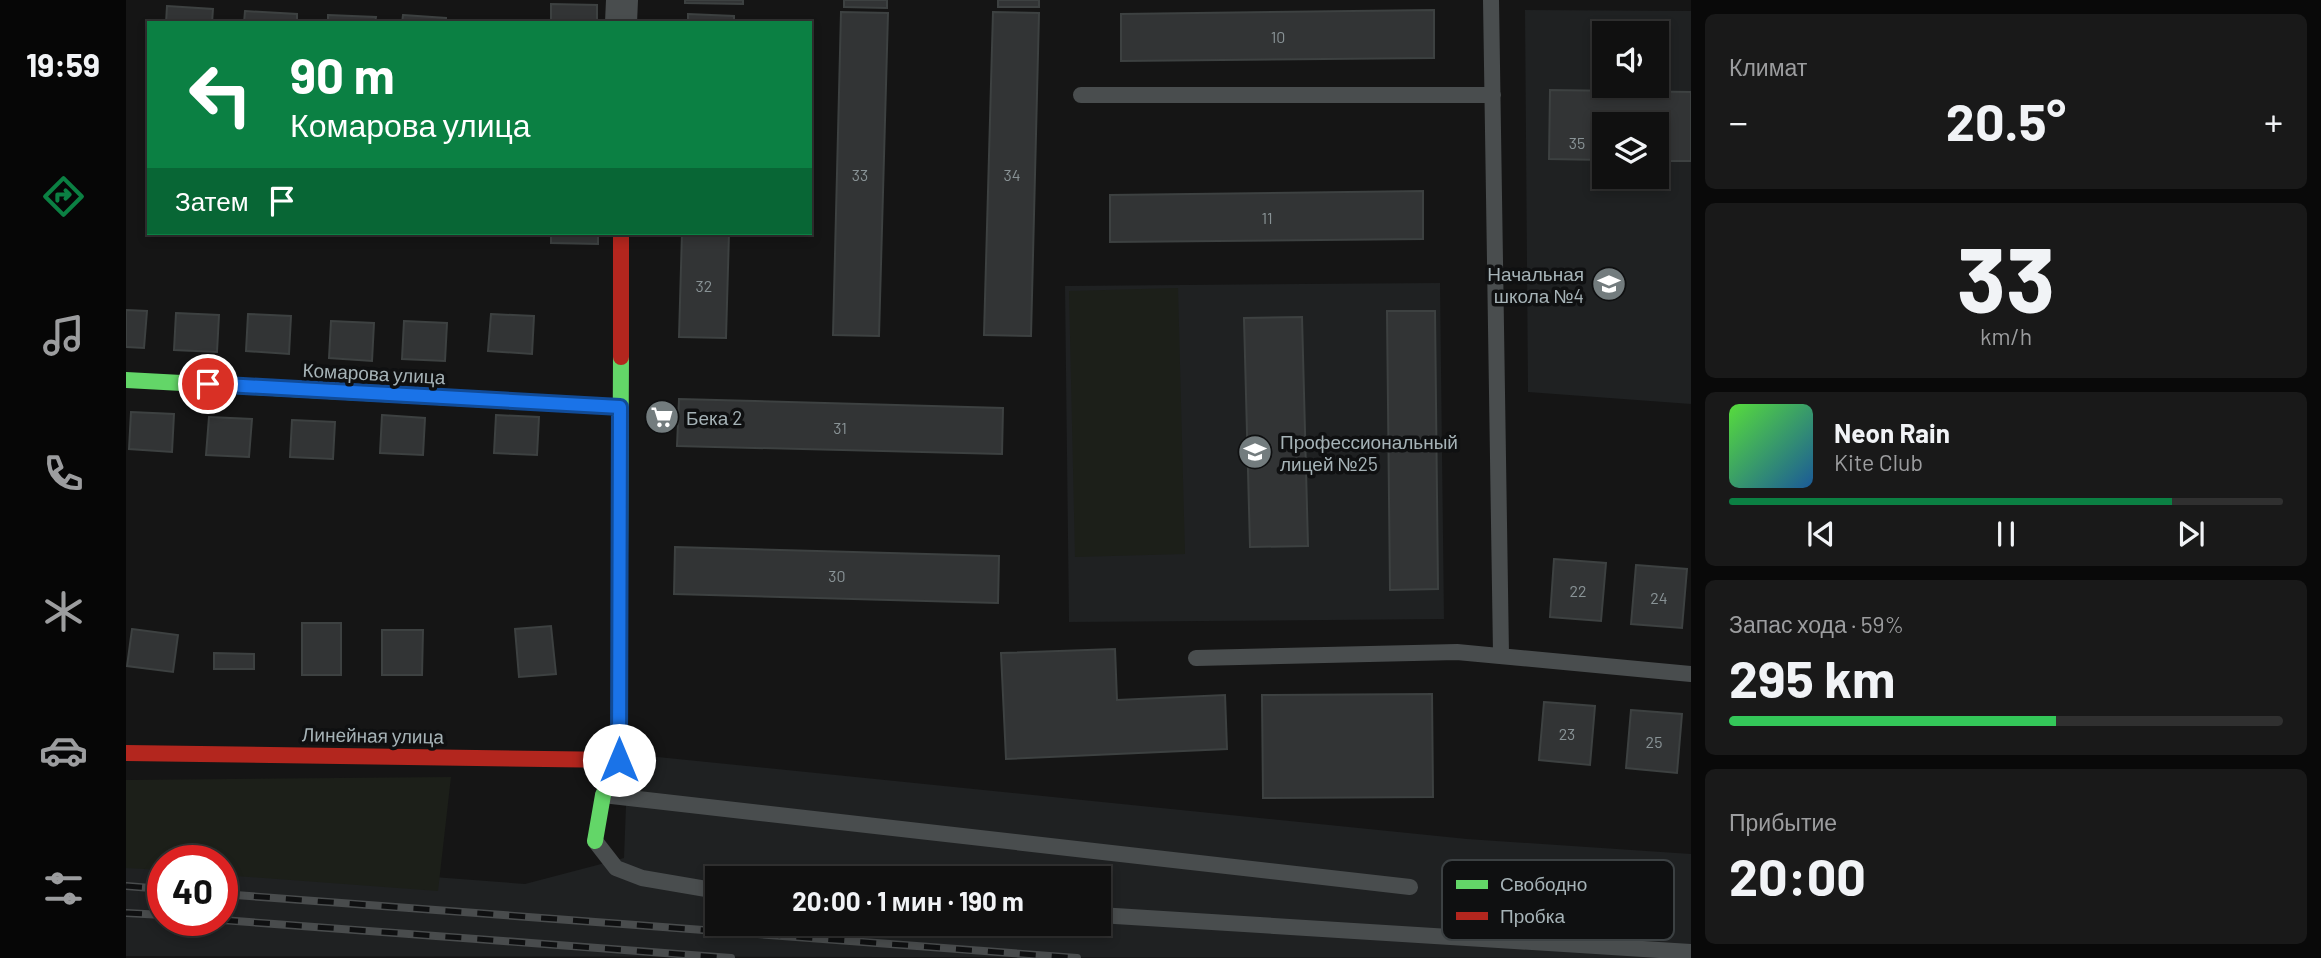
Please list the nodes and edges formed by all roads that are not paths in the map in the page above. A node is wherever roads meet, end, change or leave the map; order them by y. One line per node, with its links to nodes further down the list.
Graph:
1 (622, 0): 3 (street)
2 (1491, 0): 5 (lane)
3 (621, 21)
4 (1081, 95): 5 (lane)
5 (1493, 95): 9 (lane)
6 (621, 235): 8 (street)
7 (126, 380): 8 (street, Комарова улица)
8 (620, 407): 13 (street)
9 (1501, 654): 10 (lane); 11 (lane)
10 (1196, 659)
11 (1691, 674)
12 (126, 753): 13 (street, Линейная улица)
13 (619, 760): 14 (street)
14 (603, 795): 15 (street); 16 (lane)
15 (595, 841): 17 (lane)
16 (1410, 887)
17 (705, 889)
18 (1111, 916): 19 (lane)
19 (1442, 936)
20 (1499, 940): 21 (lane)
21 (1691, 952)

